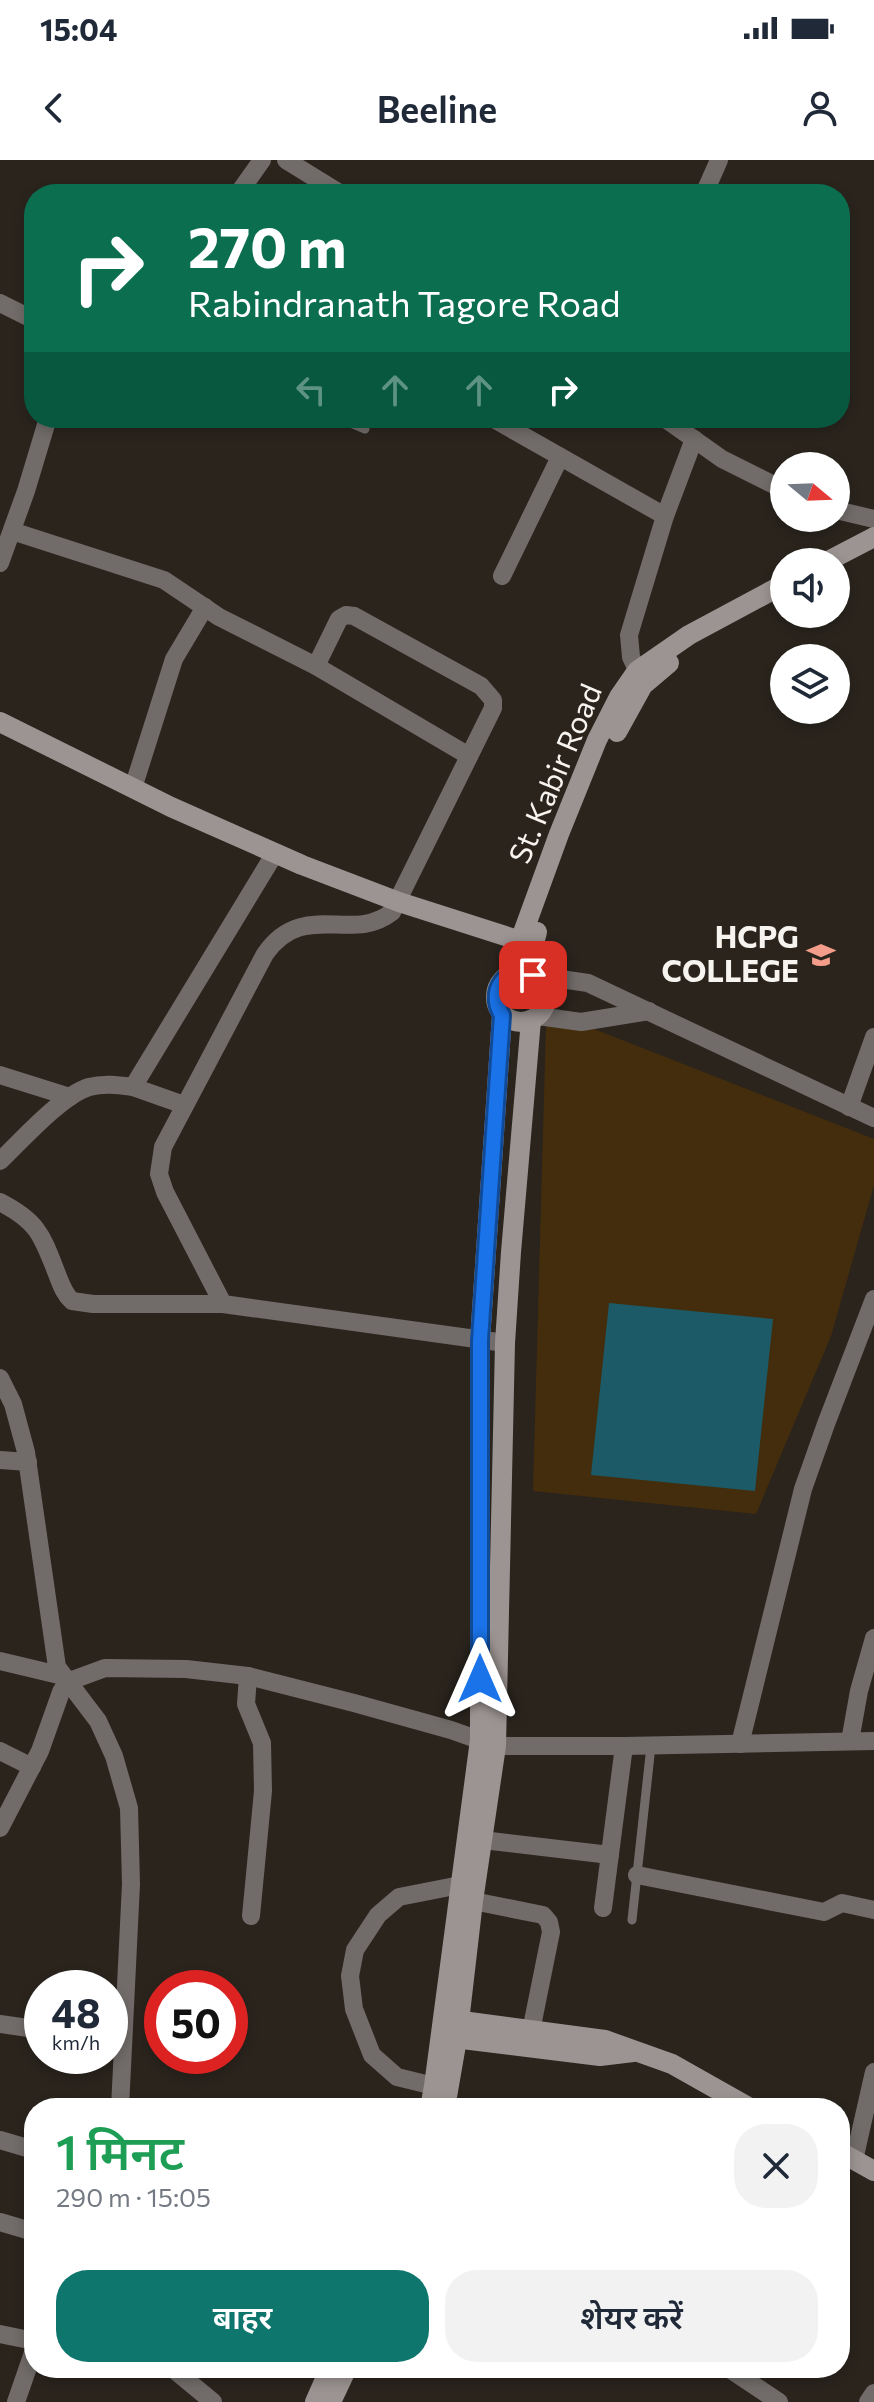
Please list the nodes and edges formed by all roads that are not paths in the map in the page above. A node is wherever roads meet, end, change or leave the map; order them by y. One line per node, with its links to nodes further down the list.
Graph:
1 (262, 160): 4 (street)
2 (286, 160): 5 (street)
3 (719, 160): 6 (street)
4 (245, 184)
5 (325, 184)
6 (708, 184)
7 (0, 303): 8 (street)
8 (24, 315)
9 (45, 428): 18 (street)
10 (509, 428): 13 (street)
11 (678, 428): 12 (street)
12 (694, 439): 14 (street); 16 (street)
13 (560, 457): 16 (street); 24 (street)
14 (770, 483)
15 (850, 513): 17 (street)
16 (665, 516): 29 (street)
17 (874, 519)
18 (12, 531): 22 (street); 27 (street)
19 (874, 537): 20 (main road)
20 (850, 550)
21 (874, 552): 23 (main road)
22 (0, 563)
23 (850, 565)
24 (502, 576)
25 (770, 592): 29 (main road, St. Kabir Road)
26 (770, 606): 29 (main road, St. Kabir Road)
27 (205, 607): 28 (street); 32 (street)
28 (316, 666): 31 (street); 31 (street)
29 (640, 678): 35 (main road, St. Kabir Road)
30 (0, 722): 32 (main road)
31 (469, 756): 34 (street)
32 (133, 788): 33 (main road)
33 (275, 853): 34 (main road); 42 (street)
34 (399, 902): 35 (main road); 44 (street)
35 (527, 943): 36 (main road, St. Kabir Road)
36 (523, 974): 37 (street); 38 (main road); 39 (main road)
37 (649, 1011): 39 (street); 45 (street)
38 (502, 1015): 39 (main road); 51 (main road)
39 (535, 1018): 52 (main road)
40 (874, 1037): 45 (street)
41 (0, 1075): 43 (street)
42 (133, 1087): 43 (street); 44 (street)
43 (70, 1097): 47 (street)
44 (184, 1105): 50 (street)
45 (849, 1107): 46 (street)
46 (874, 1118)
47 (0, 1161)
48 (0, 1202): 50 (street)
49 (874, 1299): 63 (street)
50 (223, 1304): 51 (street)
51 (480, 1340): 52 (street); 62 (main road)
52 (505, 1343): 62 (main road)
53 (0, 1378): 55 (street)
54 (0, 1460): 55 (street)
55 (28, 1462): 59 (street)
56 (874, 1638): 60 (street)
57 (0, 1661): 59 (street)
58 (248, 1676): 59 (street); 62 (street); 75 (street)
59 (65, 1679): 67 (street); 77 (street)
60 (850, 1741): 61 (street); 63 (street)
61 (874, 1741)
62 (488, 1743): 64 (street); 69 (main road); 72 (main road)
63 (740, 1744): 65 (street)
64 (624, 1746): 65 (street); 70 (street)
65 (651, 1746): 71 (lane)
66 (0, 1751): 67 (street)
67 (32, 1767): 68 (street)
68 (0, 1828)
69 (483, 1840): 70 (street); 72 (main road)
70 (610, 1855): 73 (street)
71 (637, 1875): 74 (street); 76 (lane)
72 (466, 1893): 80 (main road); 81 (street); 85 (street)
73 (603, 1908)
74 (874, 1910)
75 (251, 1916)
76 (632, 1920)
77 (123, 1970)
78 (0, 2024): 79 (street)
79 (24, 2027)
80 (450, 2029): 81 (main road); 82 (main road); 85 (main road); 88 (main road)
81 (531, 2031): 82 (main road)
82 (637, 2051): 89 (main road)
83 (874, 2072): 92 (street)
84 (118, 2074): 86 (street)
85 (434, 2086): 87 (main road)
86 (119, 2098)
87 (432, 2098)
88 (446, 2098)
89 (732, 2098)
90 (0, 2140): 91 (street)
91 (24, 2147)
92 (856, 2158): 93 (main road)
93 (874, 2171)
94 (0, 2222): 95 (street)
95 (24, 2229)
96 (0, 2334): 97 (street)
97 (24, 2339)
98 (24, 2378): 104 (street)
99 (184, 2378): 105 (street)
100 (326, 2378): 106 (main road)
101 (342, 2378): 107 (main road)
102 (743, 2378): 108 (street)
103 (874, 2393): 109 (street)
104 (16, 2402)
105 (213, 2402)
106 (315, 2402)
107 (331, 2402)
108 (779, 2402)
109 (868, 2402)

